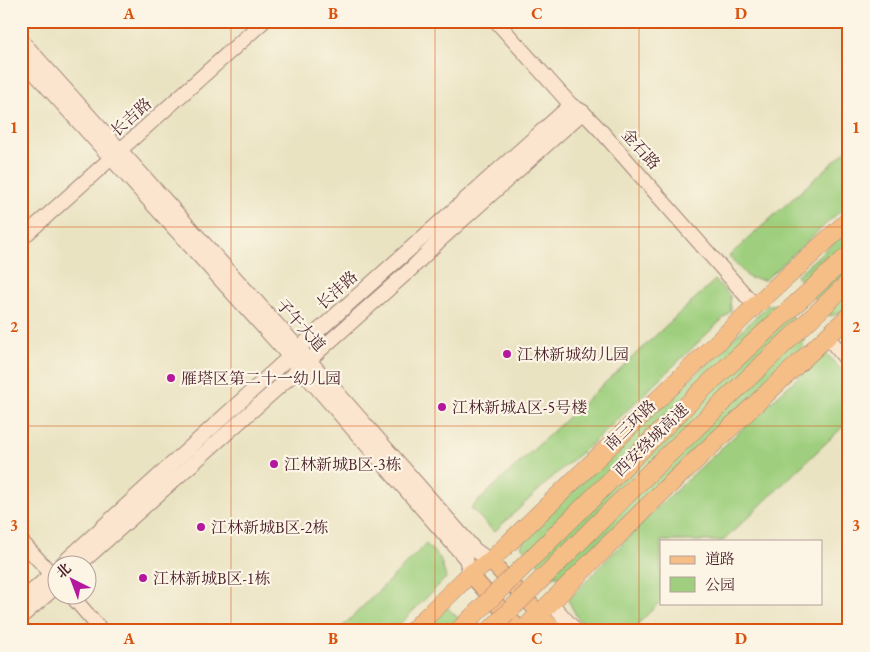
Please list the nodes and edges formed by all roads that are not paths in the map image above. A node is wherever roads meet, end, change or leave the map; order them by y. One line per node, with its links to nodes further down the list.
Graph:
1 (264, 21): 6 (street, 长吉路)
2 (496, 21): 5 (street, 金石路)
3 (21, 40): 6 (street, 子午大道)
4 (21, 58): 6 (street, 子午大道)
5 (577, 109): 11 (street, 金石路); 14 (street, 长沣路); 16 (street, 长沣路)
6 (116, 154): 8 (street, 长吉路); 14 (street, 子午大道)
7 (849, 220): 11 (highway, 南三环路)
8 (21, 239)
9 (849, 255): 31 (highway, 西安绕城高速, bridge)
10 (849, 282): 32 (highway, 西安绕城高速, bridge)
11 (754, 306): 20 (highway, 南三环路)
12 (849, 316): 13 (highway)
13 (827, 336): 15 (street); 27 (highway)
14 (294, 353): 16 (street, 子午大道); 18 (street, 长沣路)
15 (849, 363)
16 (305, 364): 19 (street, 长沣路); 20 (street, 子午大道); 22 (street, 子午大道)
17 (21, 541): 21 (street)
18 (79, 554)
19 (91, 554)
20 (490, 561): 22 (highway, 南三环路); 27 (main road, 子午大道)
21 (48, 566)
22 (470, 574): 30 (highway, 南三环路); 33 (main road, 子午大道)
23 (48, 582): 25 (street, 长沣路)
24 (48, 586): 28 (street, 长沣路)
25 (21, 601)
26 (79, 604): 29 (street)
27 (544, 607): 33 (highway); 34 (main road, 子午大道); 35 (street)
28 (21, 618)
29 (102, 631)
30 (412, 631)
31 (458, 631)
32 (489, 631)
33 (521, 631)
34 (556, 631)
35 (576, 631)

